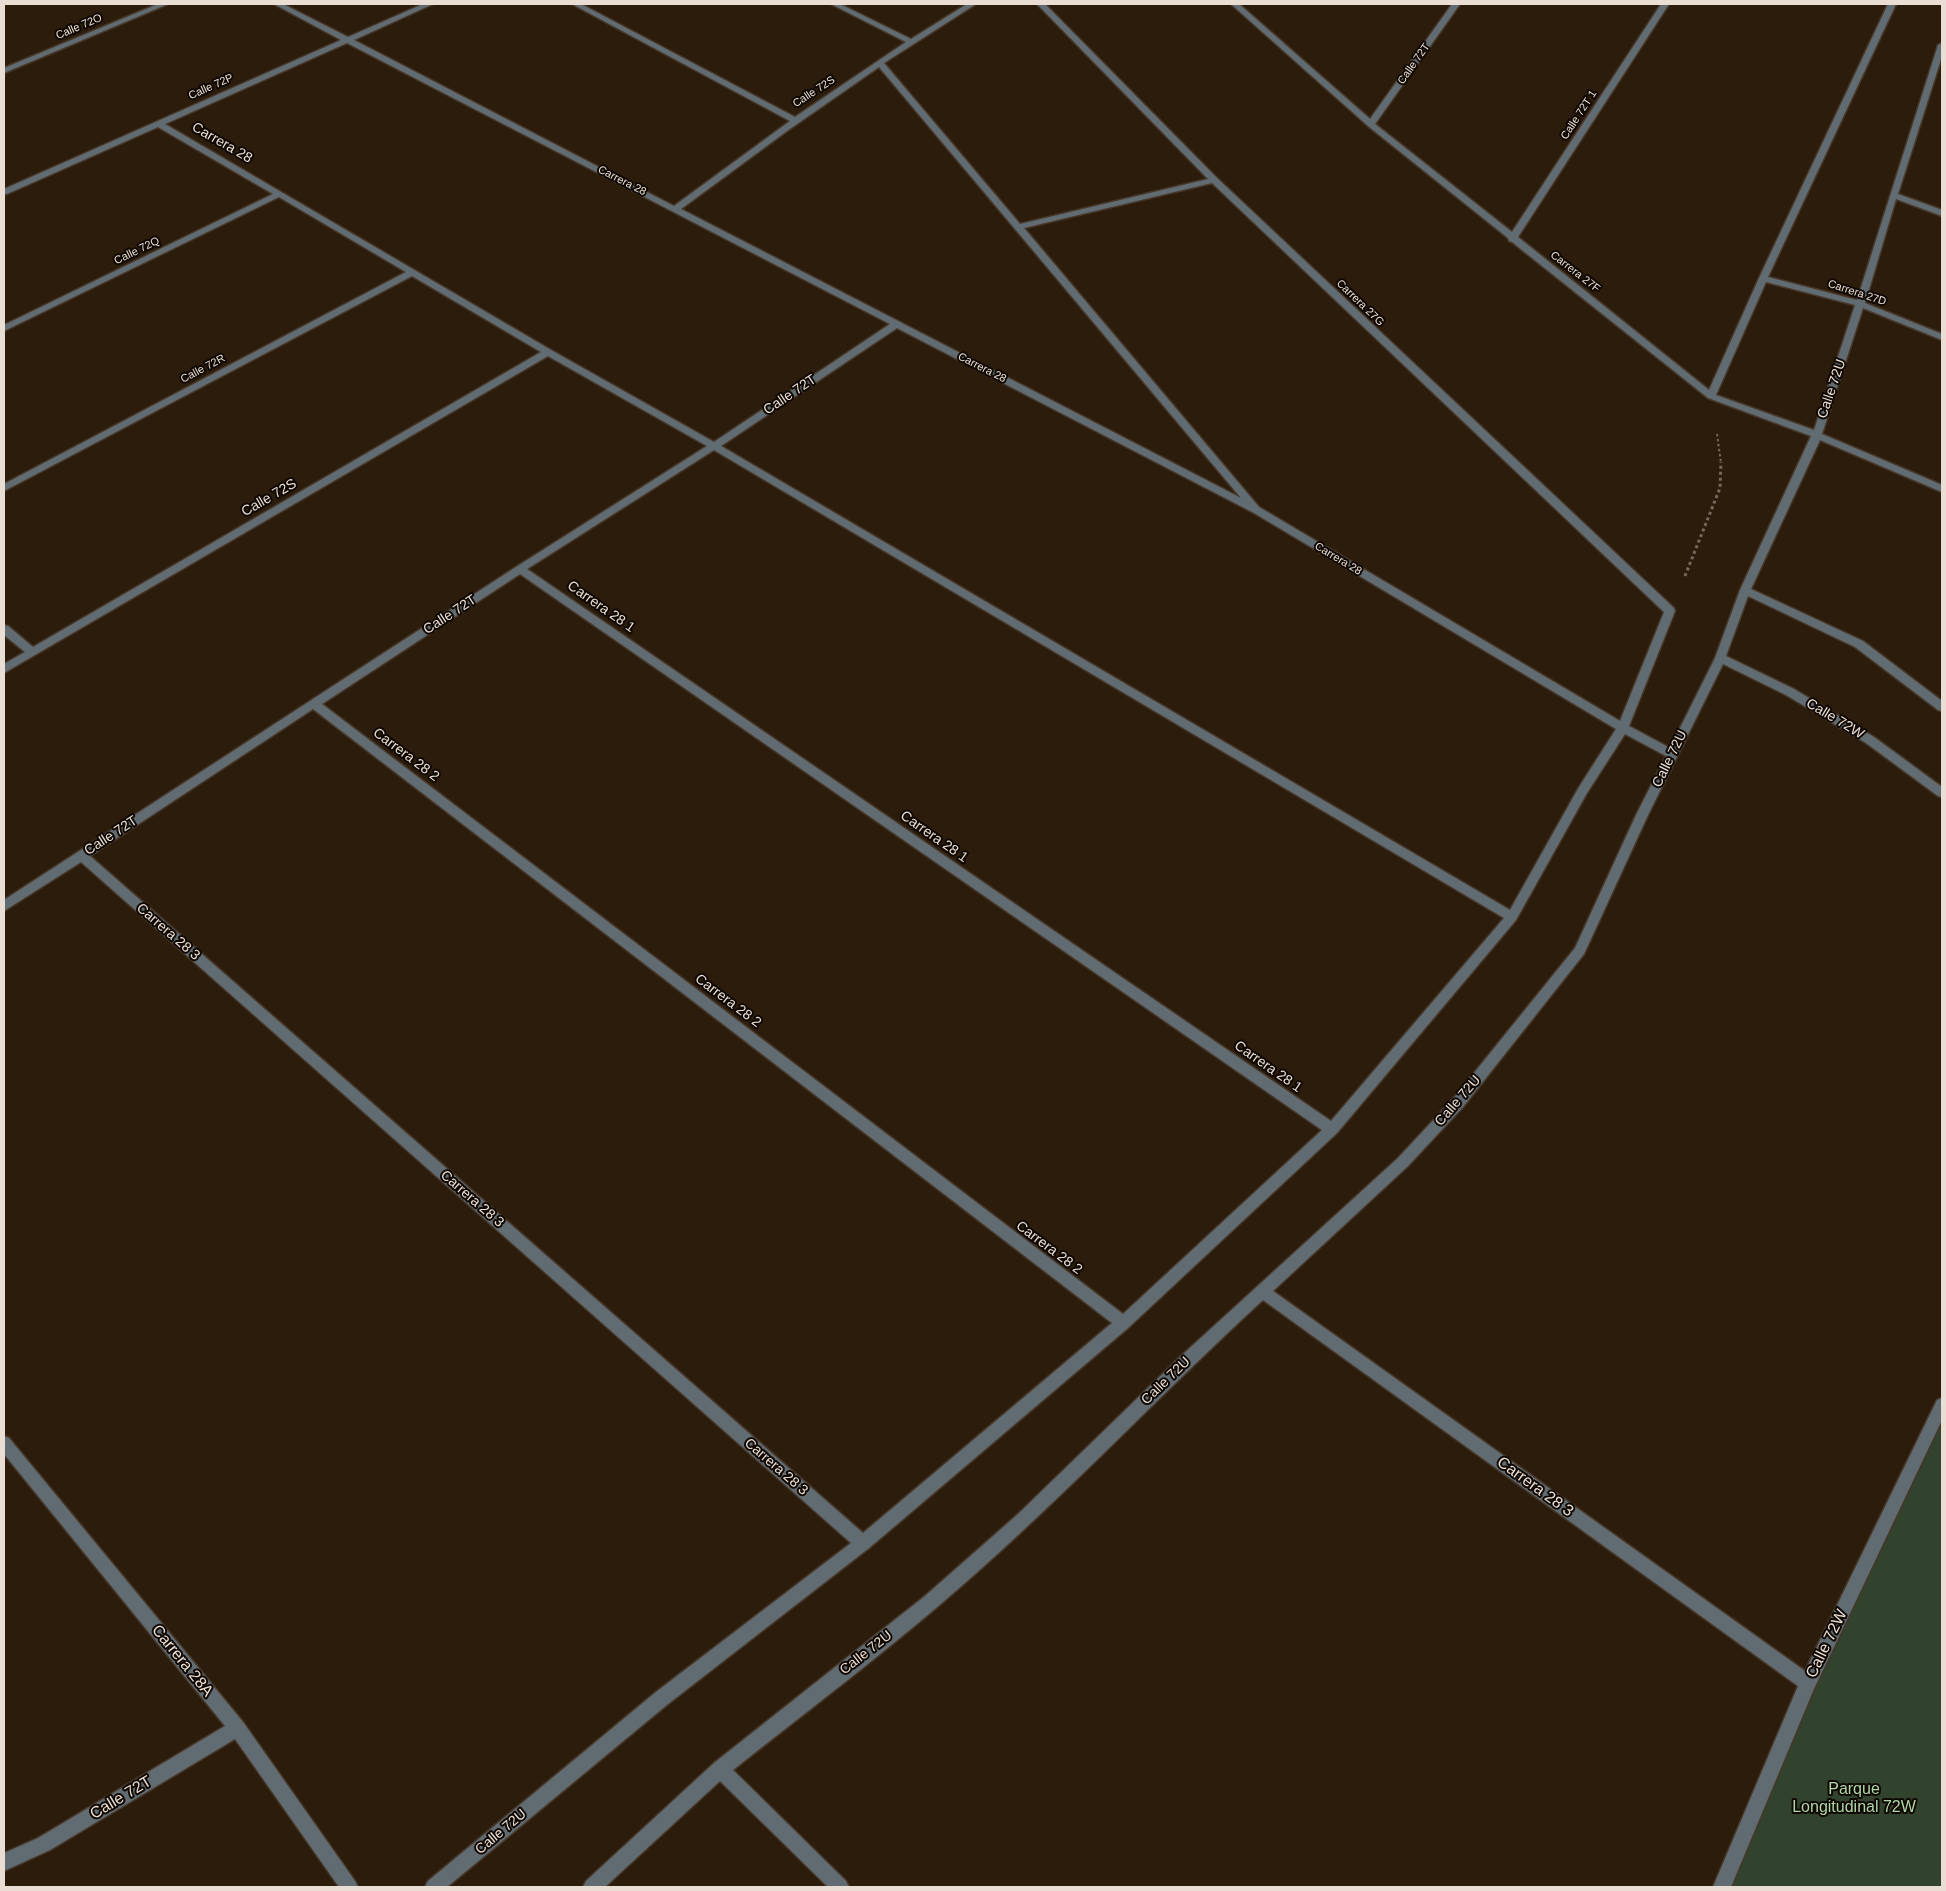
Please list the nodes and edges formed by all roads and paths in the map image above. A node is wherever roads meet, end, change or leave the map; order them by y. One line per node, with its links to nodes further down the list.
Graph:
1 (164, 4): 17 (street, Calle 72O)
2 (278, 4): 13 (street, Carrera 28)
3 (429, 4): 13 (street, Calle 72P)
4 (576, 4): 18 (street)
5 (835, 4): 14 (street)
6 (972, 4): 14 (street, Calle 72S)
7 (1041, 4): 21 (street, Carrera 27G)
8 (1237, 4): 20 (street, Carrera 27F)
9 (1456, 4): 20 (street, Calle 72T)
10 (1665, 4): 28 (street, Calle 72T 1)
11 (1880, 4): 12 (street)
12 (1891, 5): 30 (street)
13 (346, 39): 19 (street, Calle 72P); 25 (street, Carrera 28)
14 (910, 41): 16 (street, Calle 72S)
15 (1942, 45): 24 (street, Calle 72U)
16 (880, 63): 18 (street, Calle 72S); 27 (street)
17 (4, 71)
18 (794, 120): 25 (street, Calle 72S)
19 (158, 123): 22 (street, Calle 72P); 23 (street, Carrera 28)
20 (1371, 124): 28 (street, Carrera 27F)
21 (1214, 180): 27 (street); 44 (street, Carrera 27G)
22 (4, 192)
23 (279, 194): 29 (street, Carrera 28); 33 (street, Calle 72Q)
24 (1893, 194): 26 (street); 31 (street, Calle 72U)
25 (675, 208): 32 (street, Carrera 28)
26 (1942, 213)
27 (1020, 227): 41 (street)
28 (1512, 239): 36 (street, Carrera 27F)
29 (413, 272): 35 (street, Carrera 28); 39 (street, Calle 72R)
30 (1763, 278): 31 (street, Carrera 27D); 36 (street)
31 (1860, 304): 34 (street, Carrera 27D); 37 (street, Calle 72U)
32 (897, 324): 38 (street, Calle 72T); 41 (street, Carrera 28)
33 (4, 328)
34 (1942, 337)
35 (548, 352): 38 (street, Carrera 28); 46 (street, Calle 72S)
36 (1711, 396): 37 (street, Carrera 27F); 44 (path)
37 (1817, 435): 40 (street, Carrera 27F); 43 (street, Calle 72U)
38 (714, 446): 42 (street, Calle 72T); 56 (street, Carrera 28)
39 (4, 488)
40 (1942, 489)
41 (1258, 511): 51 (street, Carrera 28)
42 (520, 569): 49 (street, Calle 72T); 57 (street, Carrera 28 1)
43 (1745, 590): 47 (street, Calle 72U); 50 (street)
44 (1670, 611): 51 (street, Calle 72U)
45 (4, 629): 46 (street)
46 (32, 652): 48 (street, Calle 72S)
47 (1720, 658): 52 (street, Calle 72U); 53 (street, Calle 72W)
48 (4, 668)
49 (314, 704): 54 (street, Calle 72T); 59 (street, Carrera 28 2)
50 (1942, 707)
51 (1623, 728): 52 (street, Carrera 28); 56 (street, Calle 72U)
52 (1672, 754): 58 (street, Calle 72U)
53 (1942, 793)
54 (82, 856): 55 (street, Calle 72T); 62 (street, Carrera 28 3)
55 (4, 906)
56 (1512, 917): 57 (street, Calle 72U)
57 (1332, 1129): 59 (street, Calle 72U)
58 (1262, 1291): 63 (street, Carrera 28 3); 65 (street, Calle 72U)
59 (1123, 1323): 62 (street, Calle 72U)
60 (1942, 1405): 63 (street, Calle 72W)
61 (4, 1444): 64 (street, Carrera 28A)
62 (863, 1543): 68 (street, Calle 72U)
63 (1808, 1683): 71 (street, Calle 72W)
64 (237, 1728): 66 (street, Calle 72T); 67 (street, Carrera 28A)
65 (720, 1769): 69 (street, Calle 72U); 70 (street)
66 (4, 1862)
67 (349, 1887)
68 (434, 1887)
69 (592, 1887)
70 (840, 1887)
71 (1722, 1887)

